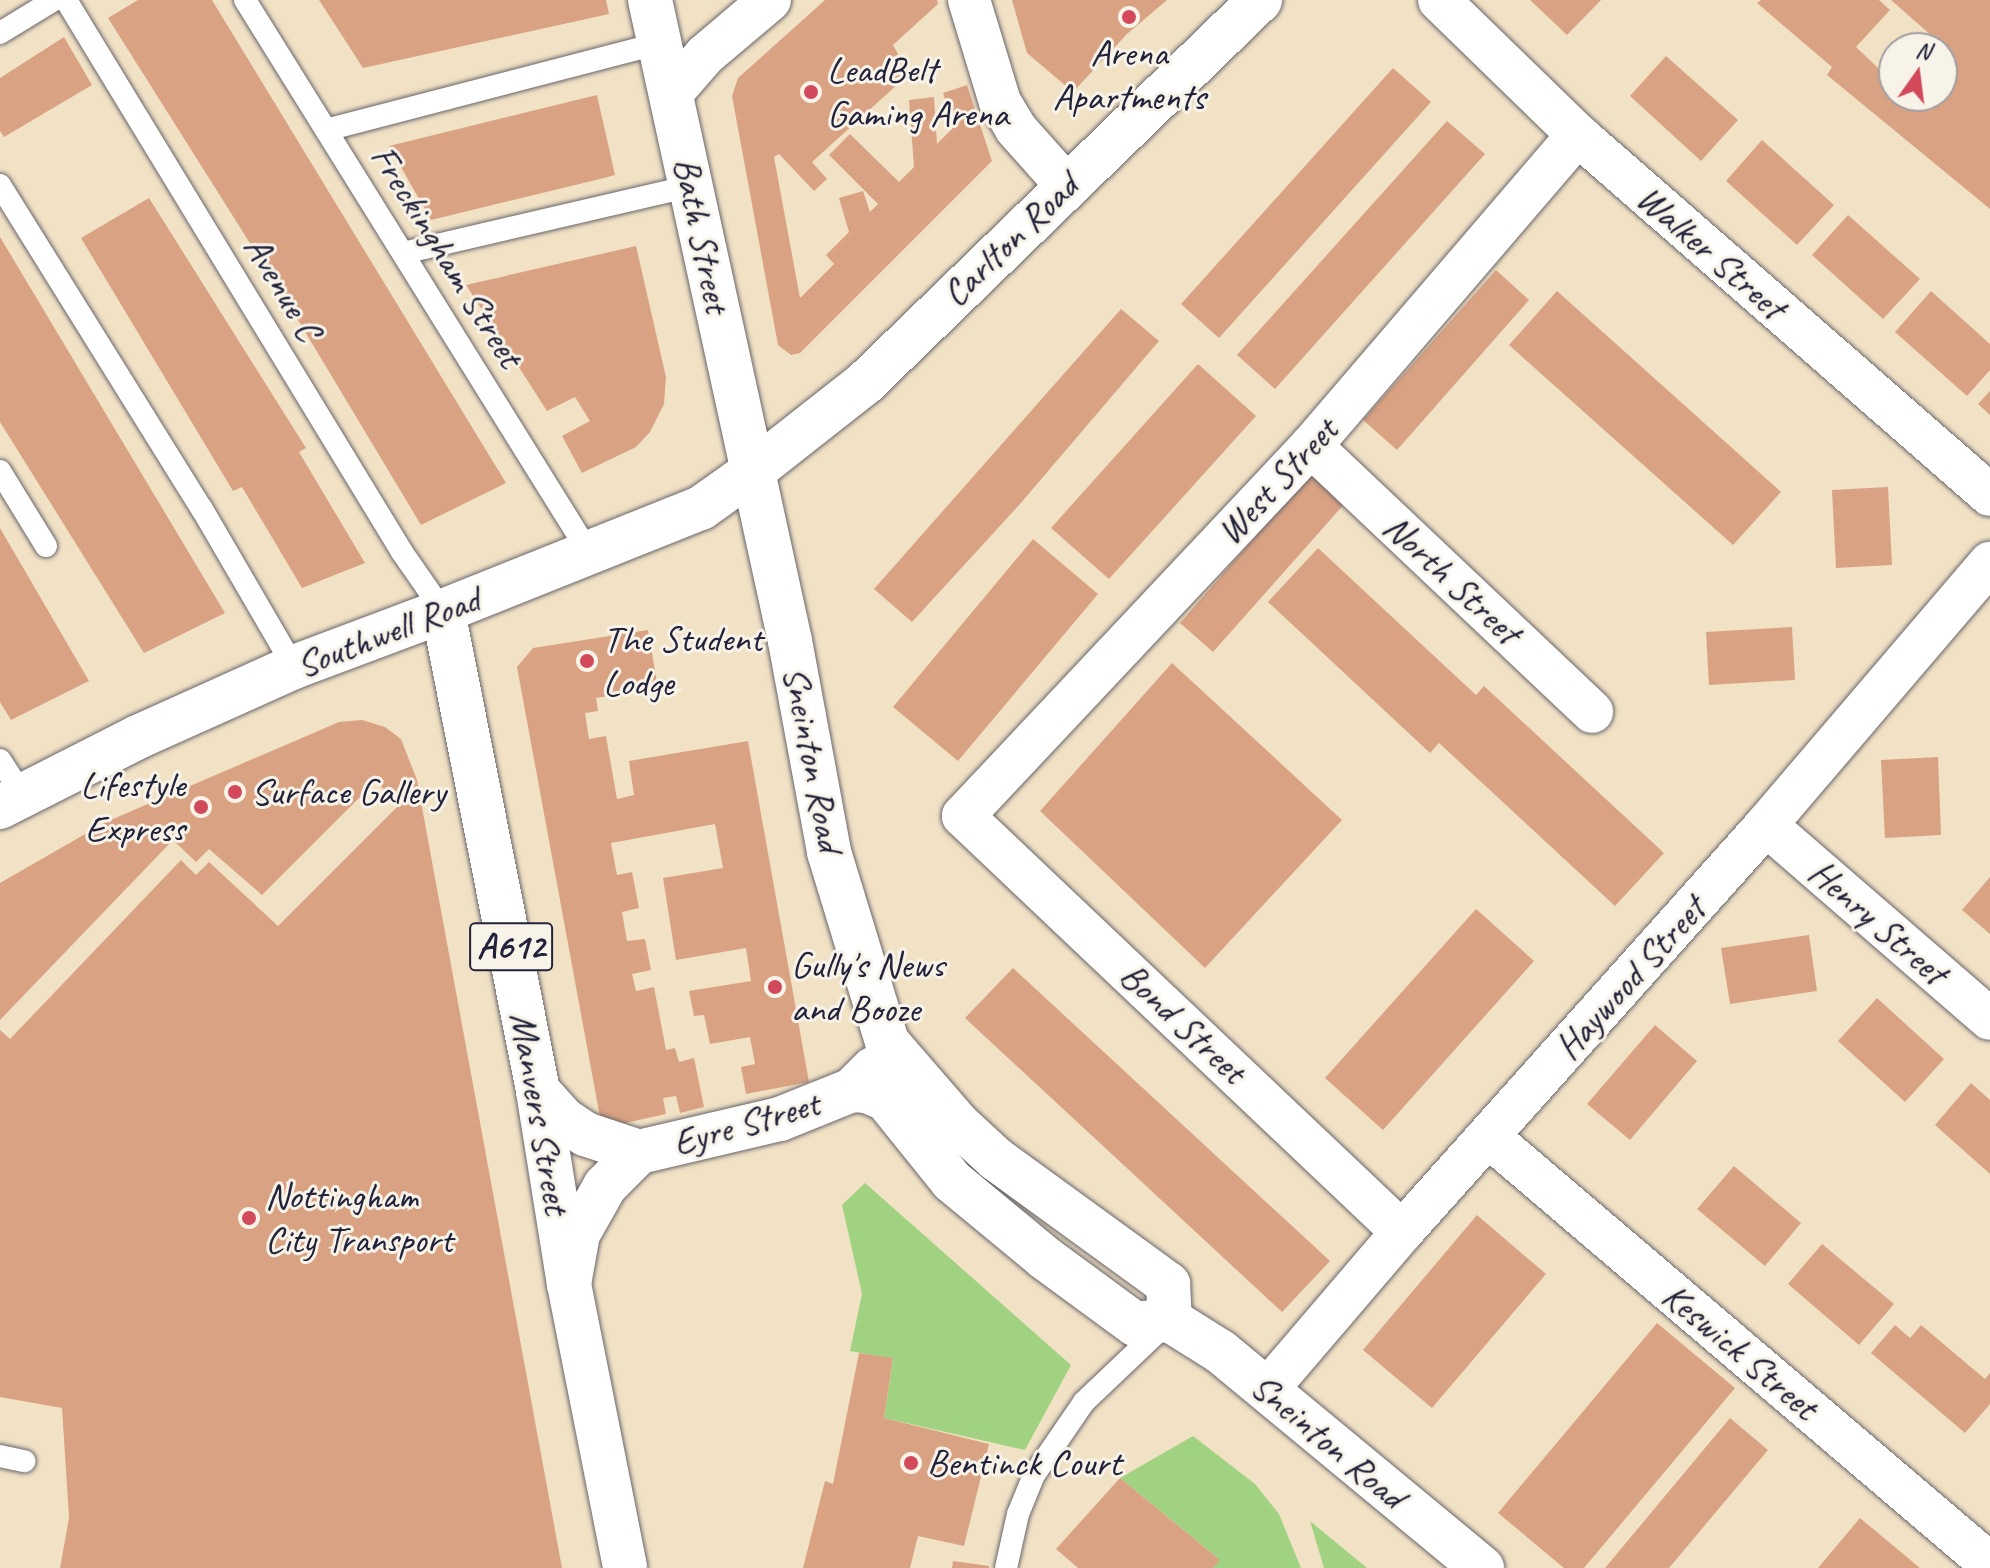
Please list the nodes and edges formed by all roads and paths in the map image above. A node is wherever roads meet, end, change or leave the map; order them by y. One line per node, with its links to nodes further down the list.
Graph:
1 (54, 0): 9 (lane)
2 (66, 0): 25 (lane, Avenue C)
3 (245, 0): 12 (lane, Freckingham Street)
4 (650, 0): 10 (street, Bath Street)
5 (770, 0): 11 (street)
6 (969, 0): 15 (street)
7 (1260, 0): 15 (street, Carlton Road)
8 (1439, 0): 13 (street, Walker Street)
9 (0, 33)
10 (661, 43): 11 (street, Bath Street); 12 (lane)
11 (672, 93): 16 (street, Bath Street)
12 (326, 130): 17 (lane, Freckingham Street)
13 (1578, 135): 18 (street, West Street); 21 (street, Walker Street)
14 (0, 185): 26 (lane)
15 (1066, 185): 20 (street, Carlton Road)
16 (692, 186): 17 (lane); 20 (street, Bath Street)
17 (403, 253): 23 (lane, Freckingham Street)
18 (1311, 446): 27 (street, North Street); 29 (street, West Street)
19 (0, 471): 22 (lane)
20 (753, 471): 23 (street, Southwell Road); 32 (street, Sneinton Road)
21 (1990, 495)
22 (46, 546)
23 (588, 551): 25 (street, Southwell Road)
24 (1990, 563): 30 (street, Haywood Street)
25 (443, 611): 26 (street, Southwell Road); 34 (street, Manvers Street / A612)
26 (294, 667): 28 (street, Southwell Road)
27 (1592, 712)
28 (6, 790)
29 (963, 816): 37 (street, Bond Street)
30 (1766, 825): 31 (street, Henry Street); 35 (street, Haywood Street)
31 (1990, 1019)
32 (887, 1042): 33 (street); 39 (street, Sneinton Road)
33 (852, 1090): 36 (street, Eyre Street); 39 (street)
34 (538, 1091): 36 (street, Eyre Street); 38 (street, Manvers Street / A612)
35 (1489, 1137): 37 (street, Haywood Street); 43 (street, Keswick Street)
36 (639, 1152): 38 (street, Eyre Street)
37 (1402, 1232): 40 (street, Haywood Street)
38 (569, 1284): 44 (street, Manvers Street / A612)
39 (1170, 1320): 40 (street, Sneinton Road); 45 (lane)
40 (1267, 1390): 46 (street, Sneinton Road)
41 (0, 1456): 42 (lane)
42 (24, 1461)
43 (1990, 1564)
44 (625, 1568)
45 (1006, 1568)
46 (1482, 1568)

